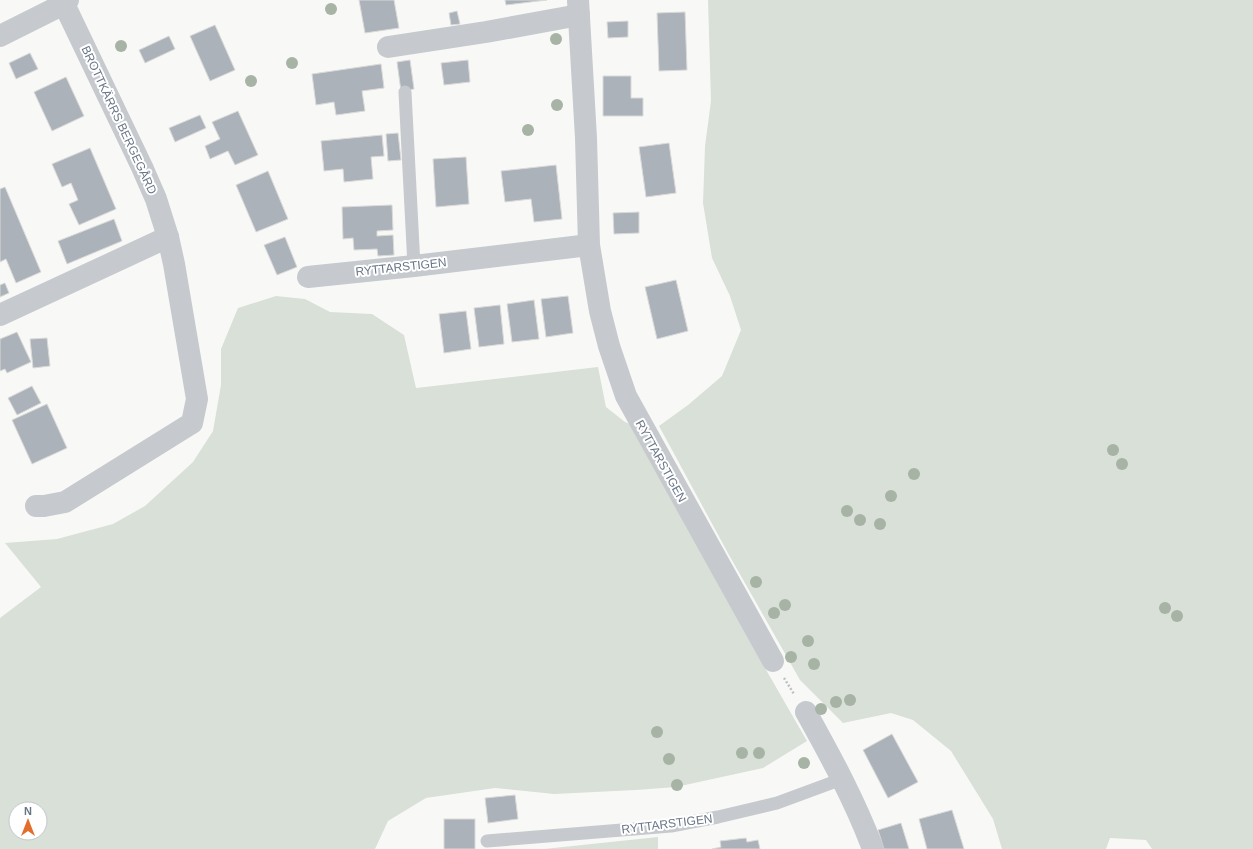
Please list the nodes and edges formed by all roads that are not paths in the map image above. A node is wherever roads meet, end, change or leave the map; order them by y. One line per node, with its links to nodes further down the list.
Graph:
1 (60, 3): 3 (street); 6 (street, BROTTKÄRRS BERGEGÅRD)
2 (579, 7): 4 (street, RYTTARSTIGEN); 7 (street, RYTTARSTIGEN)
3 (0, 36)
4 (388, 47)
5 (405, 92): 8 (lane)
6 (168, 237): 10 (street); 11 (street, BROTTKÄRRS BERGEGÅRD)
7 (589, 245): 8 (street, RYTTARSTIGEN); 12 (street, RYTTARSTIGEN)
8 (414, 266): 9 (street, RYTTARSTIGEN)
9 (308, 277)
10 (0, 315)
11 (36, 506)
12 (773, 661)
13 (806, 712): 14 (street)
14 (842, 779): 15 (lane, RYTTARSTIGEN); 16 (street)
15 (487, 841)
16 (873, 849)

